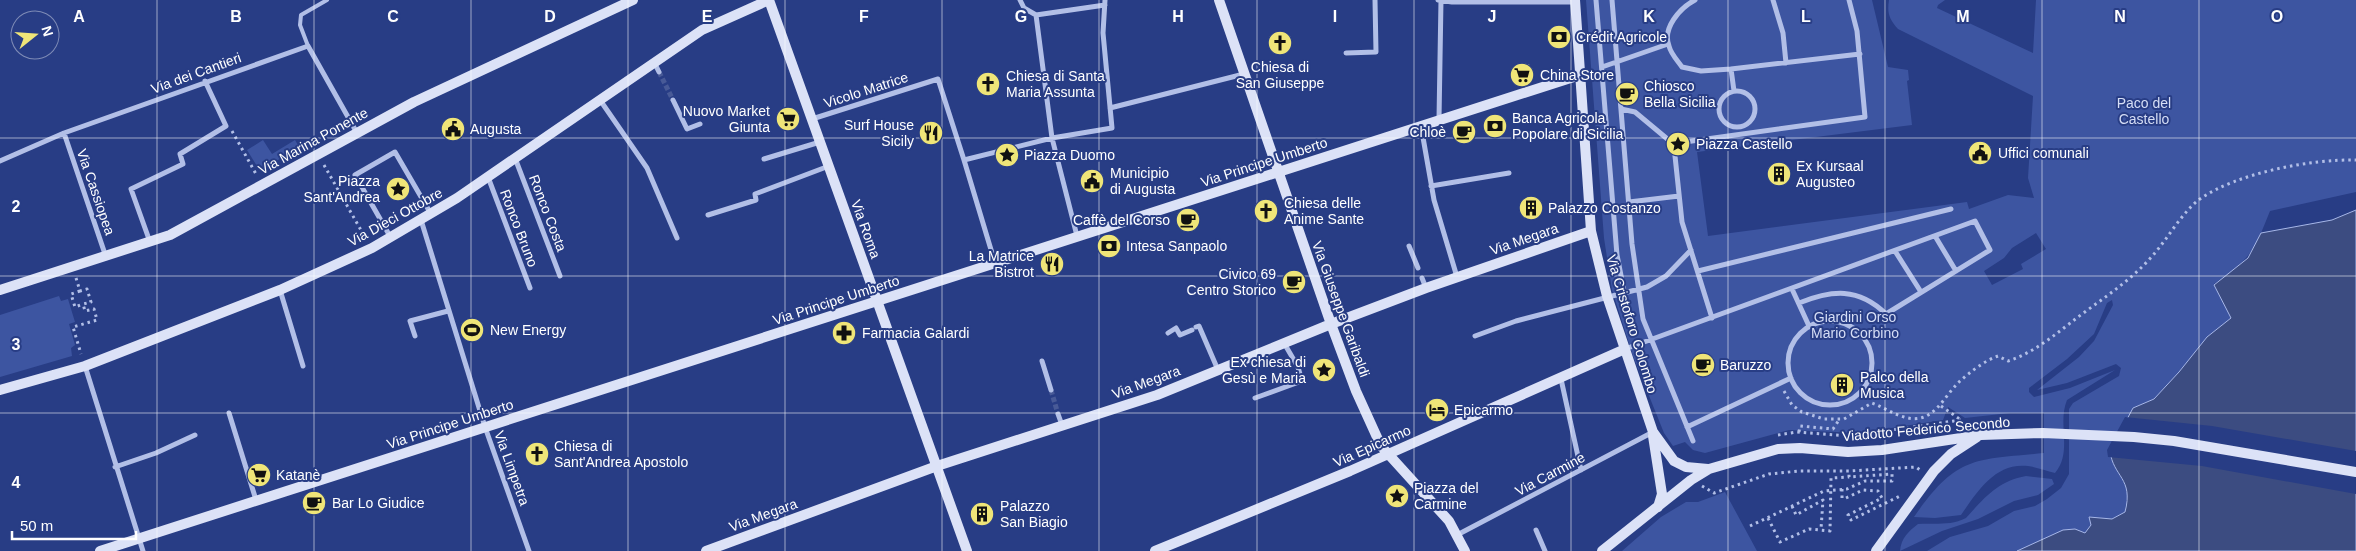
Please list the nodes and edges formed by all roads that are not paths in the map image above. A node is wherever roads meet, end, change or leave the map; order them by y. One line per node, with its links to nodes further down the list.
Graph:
1 (327, 0): 20 (lane)
2 (633, 0): 17 (street, Via Marina Ponente)
3 (769, 0): 23 (street, Via Dieci Ottobre); 37 (street, Via Roma)
4 (1020, 0): 18 (street)
5 (1110, 0): 16 (street)
6 (1219, 0): 29 (street, Via Giuseppe Garibaldi)
7 (1375, 0): 21 (street)
8 (1440, 0): 14 (street); 38 (street)
9 (1596, 0): 26 (street)
10 (1612, 0): 24 (street)
11 (1695, 0): 19 (street)
12 (1773, 0): 25 (street)
13 (1849, 0): 22 (street)
14 (1517, 1): 15 (street)
15 (1575, 1): 30 (street, Via Cristoforo Colombo)
16 (1105, 2): 18 (street); 35 (street)
17 (621, 3): 42 (street, Via Marina Ponente)
18 (1036, 15): 45 (street)
19 (1668, 44): 24 (street); 27 (street)
20 (308, 46): 31 (street, Via dei Cantieri); 42 (street)
21 (1346, 53)
22 (1860, 54): 25 (street); 44 (street)
23 (654, 61): 28 (street); 33 (street, Via Dieci Ottobre)
24 (1617, 62): 26 (street); 36 (street)
25 (1786, 63): 27 (street)
26 (1602, 67): 84 (street)
27 (1731, 69): 32 (street)
28 (659, 72)
29 (1244, 74): 35 (street); 53 (street, Via Giuseppe Garibaldi)
30 (1580, 76): 38 (street, Via Principe Umberto); 63 (street, Via Cristoforo Colombo)
31 (205, 82): 43 (street, Via dei Cantieri); 68 (street)
32 (1734, 90): 41 (street); 41 (street)
33 (600, 100): 48 (street, Via Dieci Ottobre); 67 (street)
34 (673, 100): 39 (street)
35 (1110, 108): 45 (street)
36 (1621, 109): 47 (street); 58 (street)
37 (812, 119): 46 (street, Via Roma); 50 (street, Vicolo Matrice)
38 (1440, 120): 40 (street, Via Principe Umberto)
39 (700, 124)
40 (1421, 126): 53 (street, Via Principe Umberto); 56 (street)
41 (1739, 127): 44 (street)
42 (357, 132): 68 (street, Via Marina Ponente)
43 (64, 133): 51 (street, Via dei Cantieri); 72 (street, Via Cassiopea)
44 (1740, 134): 47 (street)
45 (1052, 138): 50 (street); 65 (street)
46 (820, 142): 49 (street); 52 (street, Via Roma)
47 (1677, 147): 57 (street)
48 (515, 158): 55 (street, Via Dieci Ottobre); 77 (street, Ronco Costa)
49 (764, 160)
50 (964, 160): 73 (street)
51 (0, 161)
52 (829, 166): 61 (street); 87 (street, Via Roma)
53 (1278, 172): 65 (street, Via Principe Umberto); 91 (street, Via Giuseppe Garibaldi)
54 (1509, 173): 56 (street)
55 (488, 176): 60 (street, Via Dieci Ottobre); 79 (street, Ronco Bruno)
56 (1431, 186): 78 (street)
57 (1679, 196): 58 (street); 70 (street)
58 (1629, 202): 80 (street)
59 (1951, 210): 75 (street)
60 (431, 214): 62 (street, Via Dieci Ottobre); 66 (street)
61 (708, 215)
62 (421, 220): 66 (street, Via Dieci Ottobre); 89 (street, Via Limpetra)
63 (1591, 231): 78 (street, Via Megara); 86 (street, Via Cristoforo Colombo)
64 (1935, 236): 71 (street); 76 (street); 76 (street)
65 (1078, 237): 73 (street, Via Principe Umberto)
66 (391, 238): 83 (street, Via Dieci Ottobre)
67 (676, 238)
68 (150, 243): 72 (street, Via Marina Ponente)
69 (1409, 246): 74 (street)
70 (1692, 250): 75 (street); 80 (street)
71 (1895, 251): 81 (street); 85 (street)
72 (106, 258): 82 (street, Via Marina Ponente)
73 (995, 263): 87 (street, Via Principe Umberto)
74 (1418, 268)
75 (1698, 271): 90 (street)
76 (1956, 271): 85 (street)
77 (560, 276)
78 (1457, 277): 91 (street, Via Megara)
79 (530, 288)
80 (1638, 289): 84 (street); 96 (street)
81 (1792, 289): 88 (street); 90 (street)
82 (0, 290)
83 (280, 290): 100 (street, Via Dieci Ottobre); 101 (street)
84 (1624, 291): 86 (street)
85 (1921, 292): 88 (street)
86 (1607, 296): 95 (street); 98 (street, Via Cristoforo Colombo)
87 (878, 301): 111 (street, Via Principe Umberto); 118 (street, Via Roma)
88 (1799, 303): 92 (street)
89 (448, 311): 94 (street); 111 (street, Via Limpetra)
90 (1712, 318): 96 (street)
91 (1331, 324): 97 (street, Via Megara); 117 (street, Via Giuseppe Garibaldi)
92 (1809, 326): 103 (street); 103 (street)
93 (1168, 333): 102 (street)
94 (415, 336)
95 (1475, 336)
96 (1650, 338): 98 (street); 112 (street)
97 (1284, 343): 102 (street, Via Megara); 107 (street)
98 (1625, 350): 104 (street, Via Epicarmo); 113 (street, Via Cristoforo Colombo)
99 (1042, 361): 106 (street)
100 (85, 366): 105 (street, Via Dieci Ottobre); 119 (street)
101 (303, 366)
102 (1218, 370): 110 (street, Via Megara)
103 (1791, 378): 112 (street)
104 (1561, 379): 117 (street, Via Epicarmo); 121 (street)
105 (0, 390)
106 (1051, 390)
107 (1255, 398)
108 (229, 413): 123 (street)
109 (1058, 414): 110 (street)
110 (1062, 425): 118 (street, Via Megara)
111 (485, 427): 123 (street, Via Principe Umberto); 130 (street, Via Limpetra)
112 (1687, 427): 116 (street)
113 (1652, 432): 120 (street, Via Cristoforo Colombo); 121 (street, Via Carmine); 124 (street)
114 (195, 435): 119 (street)
115 (1981, 435): 120 (street, Viadotto Federico Secondo); 122 (street, Viadotto Federico Secondo); 137 (street)
116 (1692, 441)
117 (1388, 453): 126 (street, Via Giuseppe Garibaldi); 133 (street, Via Epicarmo)
118 (937, 466): 131 (street, Via Megara); 132 (street, Via Roma)
119 (115, 467): 127 (street)
120 (1709, 469): 124 (street)
121 (1581, 470): 126 (street, Via Carmine)
122 (2356, 472)
123 (256, 501): 127 (street, Via Principe Umberto)
124 (1658, 507): 136 (street)
125 (1536, 530): 135 (street)
126 (1458, 535): 134 (street, Via Giuseppe Garibaldi)
127 (139, 539): 128 (street, Via Principe Umberto); 129 (street)
128 (100, 551)
129 (143, 551)
130 (530, 551)
131 (706, 551)
132 (968, 551)
133 (1155, 551)
134 (1465, 551)
135 (1545, 551)
136 (1602, 551)
137 (1876, 551)

